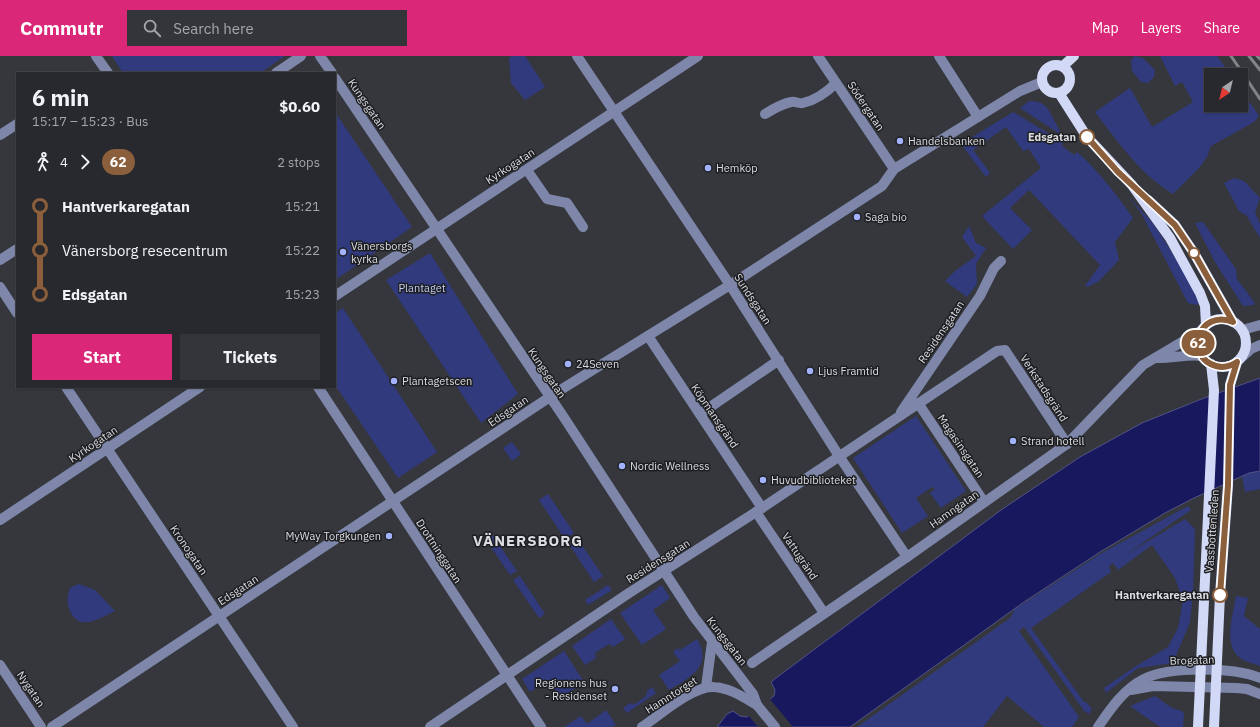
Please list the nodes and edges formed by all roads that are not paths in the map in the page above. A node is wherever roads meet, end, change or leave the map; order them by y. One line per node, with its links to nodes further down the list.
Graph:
1 (96, 56): 10 (street)
2 (301, 56): 11 (street)
3 (320, 56): 12 (street)
4 (577, 56): 17 (street, Sundsgatan)
5 (698, 56): 17 (street, Kyrkogatan)
6 (818, 56): 15 (street, Södergatan)
7 (939, 56): 19 (street)
8 (1074, 56): 9 (main road)
9 (1064, 66): 14 (main road); 16 (main road)
10 (107, 72)
11 (277, 72)
12 (331, 72)
13 (336, 79): 26 (street, Kungsgatan)
14 (1042, 82): 16 (main road); 19 (street, Edsgatan)
15 (836, 83): 18 (street); 22 (street, Södergatan)
16 (1059, 93): 24 (main road)
17 (614, 112): 23 (street, Kyrkogatan); 30 (street, Sundsgatan)
18 (765, 114)
19 (978, 116): 22 (street, Edsgatan)
20 (16, 125): 21 (street)
21 (0, 135)
22 (894, 169): 30 (street, Edsgatan)
23 (527, 170): 25 (street); 26 (street, Kyrkogatan)
24 (1132, 185): 34 (main road); 36 (main road)
25 (583, 227)
26 (437, 228): 32 (street, Kyrkogatan); 48 (street, Kungsgatan)
27 (16, 250): 28 (street)
28 (0, 260)
29 (1001, 261): 51 (street, Residensgatan)
30 (730, 285): 38 (street, Edsgatan); 42 (street, Sundsgatan)
31 (0, 287): 33 (street)
32 (336, 295)
33 (16, 311)
34 (1233, 322): 36 (main road); 37 (main road)
35 (1260, 325): 37 (street)
36 (1204, 327): 40 (main road); 41 (street, Hamngatan)
37 (1242, 330): 43 (main road)
38 (648, 336): 48 (street, Edsgatan); 50 (street, Köpmansgränd)
39 (1260, 345): 43 (street)
40 (1202, 356): 41 (street); 44 (main road)
41 (1155, 358): 52 (street, Hamngatan)
42 (779, 360): 50 (street); 54 (street, Sundsgatan)
43 (1239, 360): 44 (main road); 67 (main road, Vassbottenleden)
44 (1211, 364): 66 (main road, Vassbottenleden)
45 (67, 388): 53 (street, Kronogatan)
46 (198, 388): 53 (street, Kyrkogatan)
47 (319, 388): 55 (street, Drottninggatan)
48 (549, 398): 55 (street, Edsgatan); 60 (street, Kungsgatan)
49 (918, 403): 51 (street, Residensgatan); 52 (street, Verkstadsgränd); 56 (street, Magasinsgatan)
50 (700, 414): 57 (street, Köpmansgränd)
51 (898, 415): 54 (street, Residensgatan)
52 (1067, 444): 56 (street, Hamngatan)
53 (107, 449): 58 (street, Kyrkogatan); 62 (street, Kronogatan)
54 (839, 456): 57 (street, Residensgatan); 59 (street, Sundsgatan)
55 (393, 502): 62 (street, Edsgatan); 68 (street, Drottninggatan)
56 (984, 502): 59 (street, Hamngatan)
57 (759, 510): 60 (street, Residensgatan); 61 (street, Vattugränd)
58 (0, 520)
59 (907, 557): 61 (street, Hamngatan)
60 (664, 571): 63 (street, Kungsgatan); 68 (street, Residensgatan)
61 (824, 613): 64 (street, Hamngatan)
62 (219, 616): 77 (street, Edsgatan); 78 (street, Kronogatan)
63 (712, 642): 70 (street); 75 (street, Kungsgatan)
64 (752, 663)
65 (0, 665): 76 (street, Nygatan)
66 (1201, 670): 67 (street, Brogatan); 71 (main road, Vassbottenleden); 73 (street, Brogatan)
67 (1216, 670): 69 (street, Brogatan); 72 (main road, Vassbottenleden)
68 (506, 676): 79 (street, Residensgatan); 80 (street, Drottninggatan)
69 (1260, 678)
70 (706, 687): 75 (street, Hamntorget); 81 (street, Hamntorget)
71 (1200, 687): 72 (street); 73 (street); 84 (main road, Vassbottenleden)
72 (1215, 688): 74 (street); 85 (main road, Vassbottenleden)
73 (1129, 690): 83 (street, Brogatan)
74 (1260, 694)
75 (757, 705): 82 (street)
76 (41, 727)
77 (52, 727)
78 (293, 727)
79 (430, 727)
80 (540, 727)
81 (642, 727)
82 (775, 727)
83 (1098, 727)
84 (1198, 727)
85 (1214, 727)

